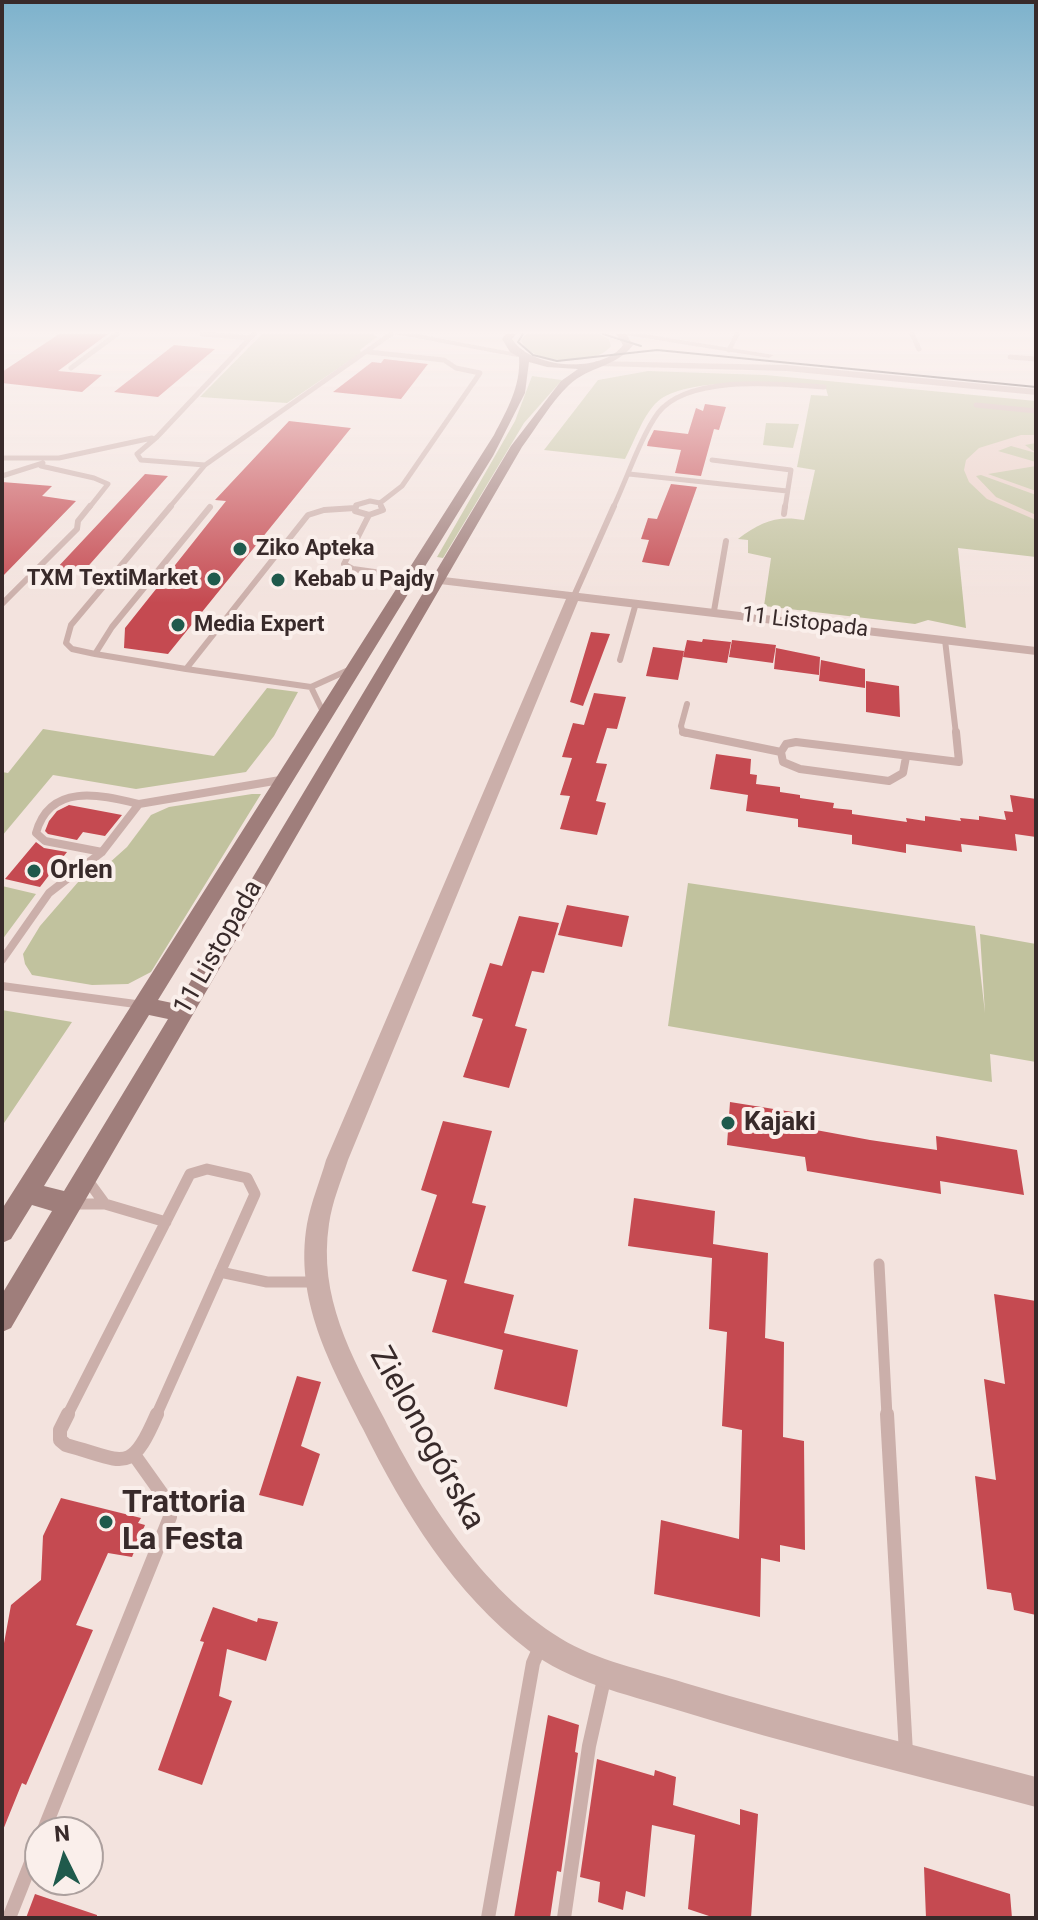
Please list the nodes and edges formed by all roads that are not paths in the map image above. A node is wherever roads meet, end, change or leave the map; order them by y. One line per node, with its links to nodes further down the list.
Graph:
1 (170, 424): 7 (lane)
2 (265, 424): 11 (lane)
3 (445, 424): 15 (lane)
4 (505, 424): 21 (main road, 11 Listopada)
5 (533, 424): 22 (main road, 11 Listopada)
6 (654, 424): 12 (lane)
7 (157, 437): 10 (lane); 11 (lane)
8 (2, 458): 10 (lane)
9 (712, 460): 14 (lane)
10 (42, 463): 13 (lane); 25 (lane)
11 (205, 465): 29 (lane)
12 (629, 474): 14 (lane); 23 (lane)
13 (2, 476)
14 (787, 491): 18 (lane)
15 (380, 503): 17 (lane); 19 (lane)
16 (210, 507): 29 (lane)
17 (355, 508): 19 (lane); 32 (lane)
18 (784, 514)
19 (369, 515): 21 (lane)
20 (726, 541): 26 (lane)
21 (410, 577): 22 (street, 11 Listopada); 31 (main road, 11 Listopada)
22 (439, 580): 23 (street, 11 Listopada); 39 (main road, 11 Listopada)
23 (574, 596): 24 (street, 11 Listopada); 54 (street, Zielonogórska)
24 (636, 603): 26 (street, 11 Listopada); 30 (lane)
25 (2, 604)
26 (714, 611): 27 (street, 11 Listopada)
27 (945, 640): 28 (street, 11 Listopada); 37 (lane)
28 (1036, 651)
29 (95, 654): 32 (lane)
30 (620, 660)
31 (353, 668): 33 (lane); 35 (main road, 11 Listopada)
32 (186, 669): 33 (lane)
33 (311, 687): 35 (lane)
34 (687, 704): 36 (lane)
35 (325, 716): 38 (main road, 11 Listopada)
36 (781, 752): 37 (lane); 37 (lane)
37 (906, 757)
38 (286, 779): 39 (main road); 40 (lane); 44 (main road, 11 Listopada)
39 (315, 783): 45 (main road, 11 Listopada)
40 (139, 804): 41 (lane); 41 (lane)
41 (102, 852): 42 (lane)
42 (2, 960)
43 (2, 986): 44 (lane)
44 (143, 1005): 45 (main road); 47 (main road, 11 Listopada)
45 (181, 1013): 46 (main road, 11 Listopada)
46 (86, 1176): 48 (main road, 11 Listopada); 49 (lane)
47 (26, 1192): 48 (main road); 51 (main road, 11 Listopada)
48 (69, 1204): 49 (lane); 55 (main road, 11 Listopada)
49 (105, 1204): 50 (lane)
50 (166, 1222): 53 (lane); 56 (lane)
51 (2, 1231)
52 (879, 1264): 59 (lane)
53 (220, 1272): 54 (lane); 56 (lane)
54 (315, 1282): 57 (street, Zielonogórska)
55 (2, 1319)
56 (135, 1456): 61 (lane)
57 (541, 1643): 58 (street, Zielonogórska); 64 (lane)
58 (606, 1672): 59 (street, Zielonogórska); 65 (lane)
59 (906, 1757): 60 (street, Zielonogórska)
60 (1036, 1792)
61 (49, 1816)
62 (24, 1880): 63 (lane)
63 (9, 1918)
64 (488, 1918)
65 (564, 1918)

